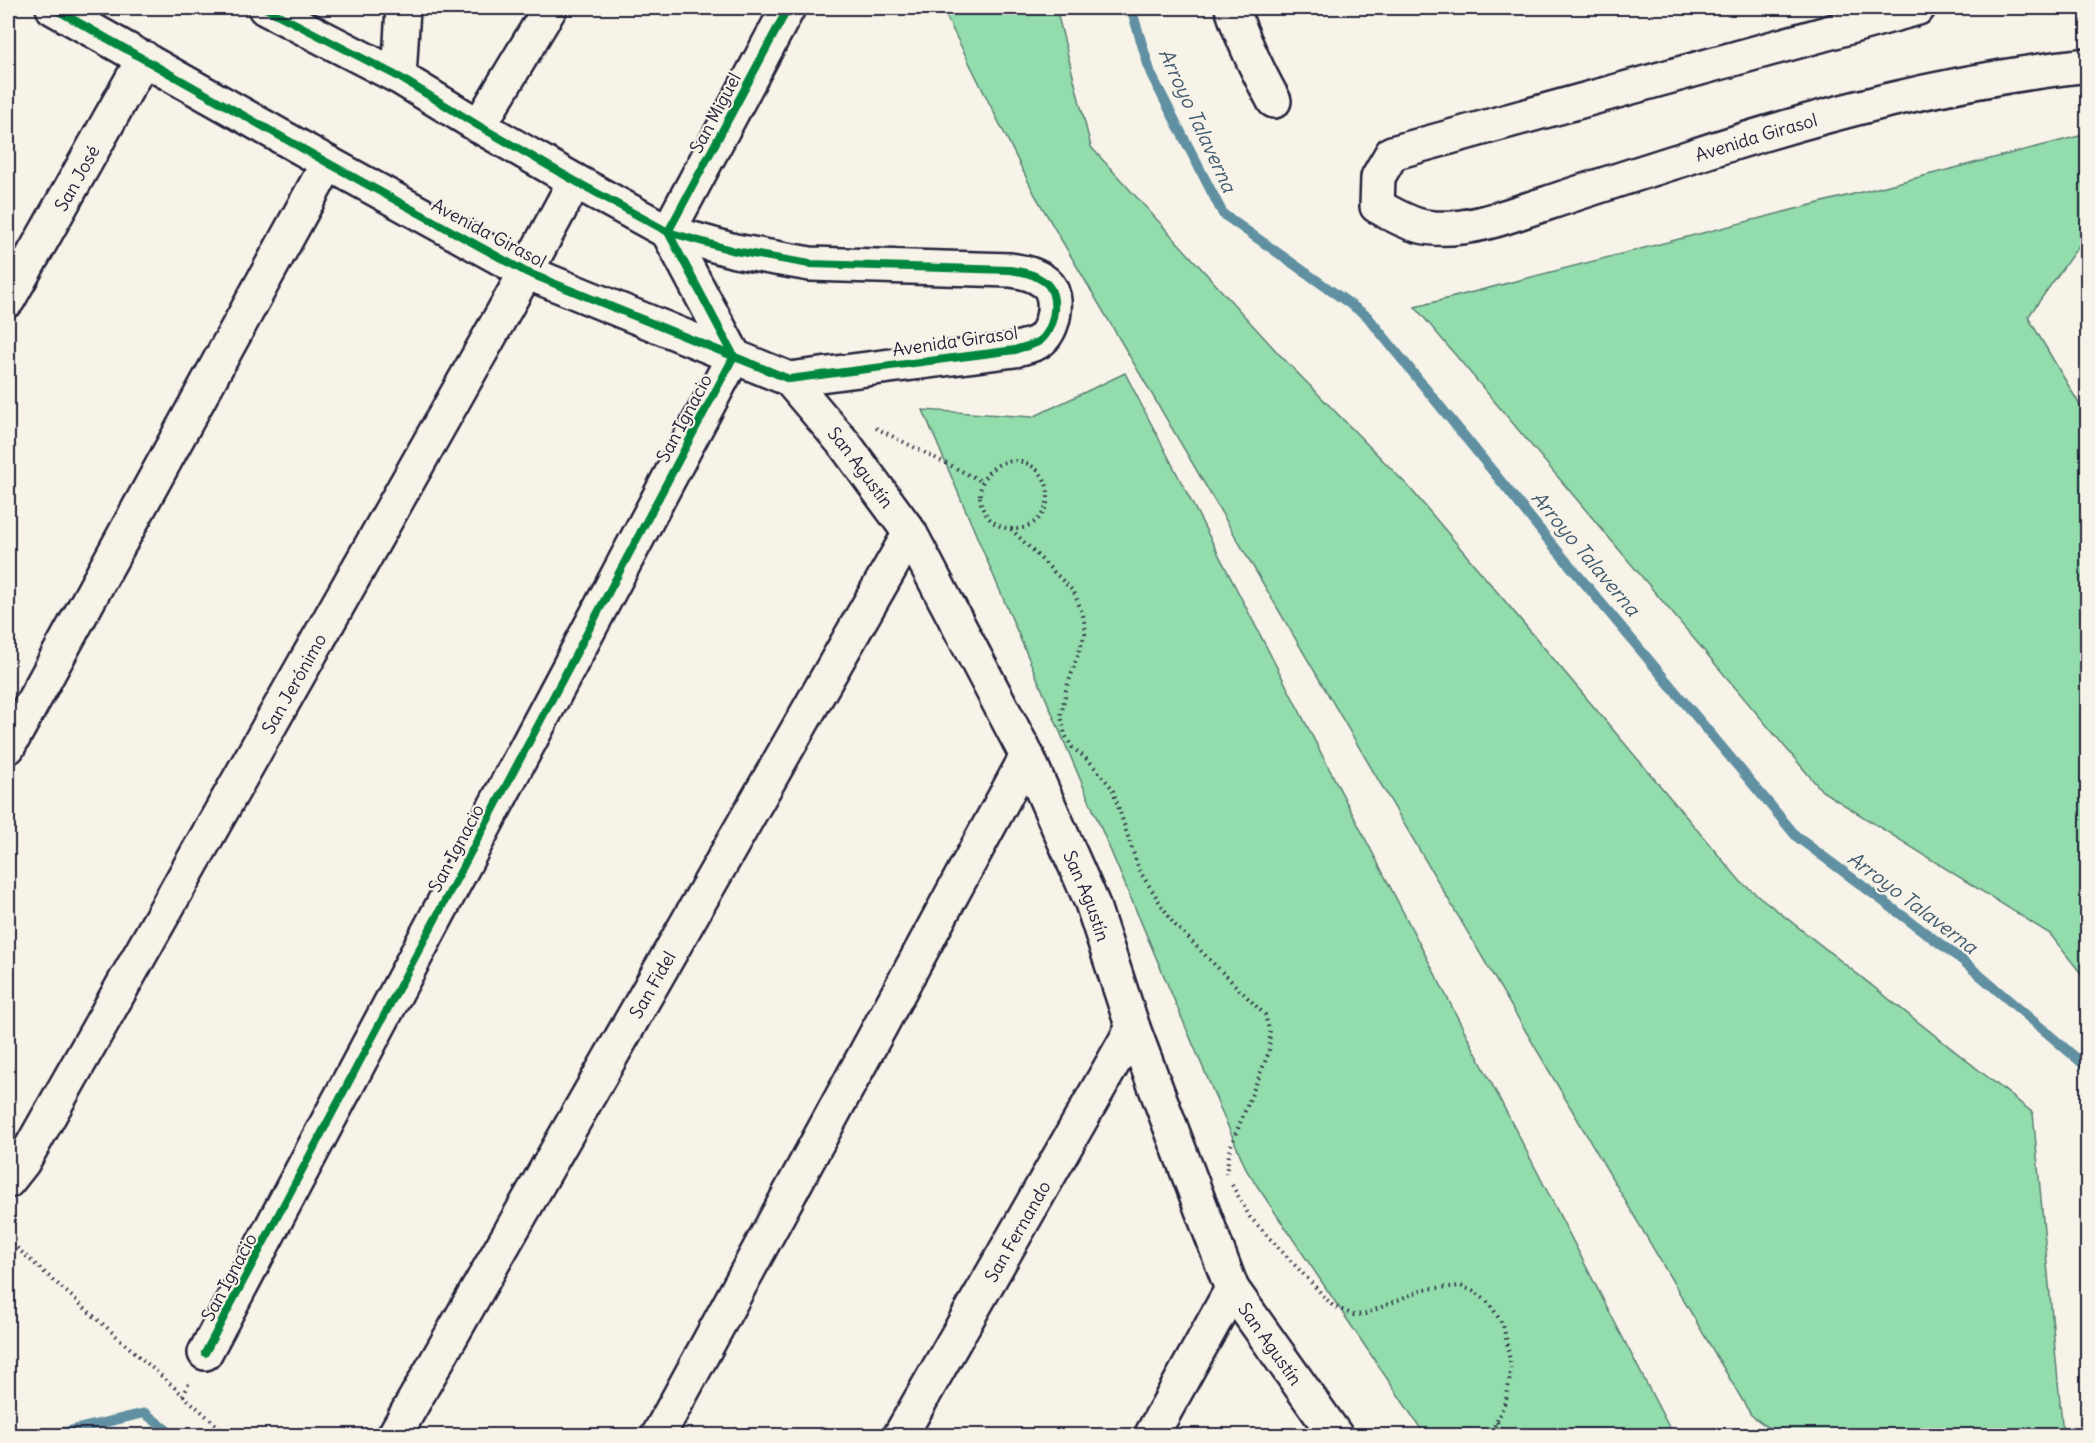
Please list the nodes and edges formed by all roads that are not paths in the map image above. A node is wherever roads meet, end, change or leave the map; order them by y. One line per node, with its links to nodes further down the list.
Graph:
1 (53, 8): 8 (street, Avenida Girasol)
2 (265, 8): 10 (street, Avenida Girasol)
3 (403, 8): 10 (street)
4 (550, 8): 12 (street)
5 (788, 8): 15 (street, San Miguel)
6 (1232, 8): 11 (street)
7 (1918, 8): 9 (street, Avenida Girasol)
8 (144, 58): 13 (street, Avenida Girasol); 17 (street, San José)
9 (2088, 64)
10 (399, 76): 12 (street, Avenida Girasol)
11 (1274, 101)
12 (479, 126): 14 (street, Avenida Girasol)
13 (327, 163): 16 (street, Avenida Girasol); 21 (street)
14 (575, 182): 15 (street, Avenida Girasol); 16 (street, San Jerónimo)
15 (668, 232): 18 (street); 19 (street, Avenida Girasol)
16 (526, 272): 18 (street, Avenida Girasol); 24 (street, San Jerónimo)
17 (8, 300)
18 (734, 356): 19 (street, Avenida Girasol); 26 (street, San Ignacio)
19 (789, 379): 20 (street, San Agustín)
20 (910, 533): 22 (street, San Agustín); 27 (street, San Fidel)
21 (8, 747)
22 (1027, 756): 23 (street, San Agustín); 28 (street)
23 (1133, 1028): 25 (street, San Agustín); 29 (street, San Fernando)
24 (8, 1181)
25 (1232, 1288): 30 (street); 31 (street, San Agustín)
26 (205, 1353)
27 (394, 1436)
28 (658, 1436)
29 (900, 1436)
30 (1151, 1436)
31 (1336, 1436)

